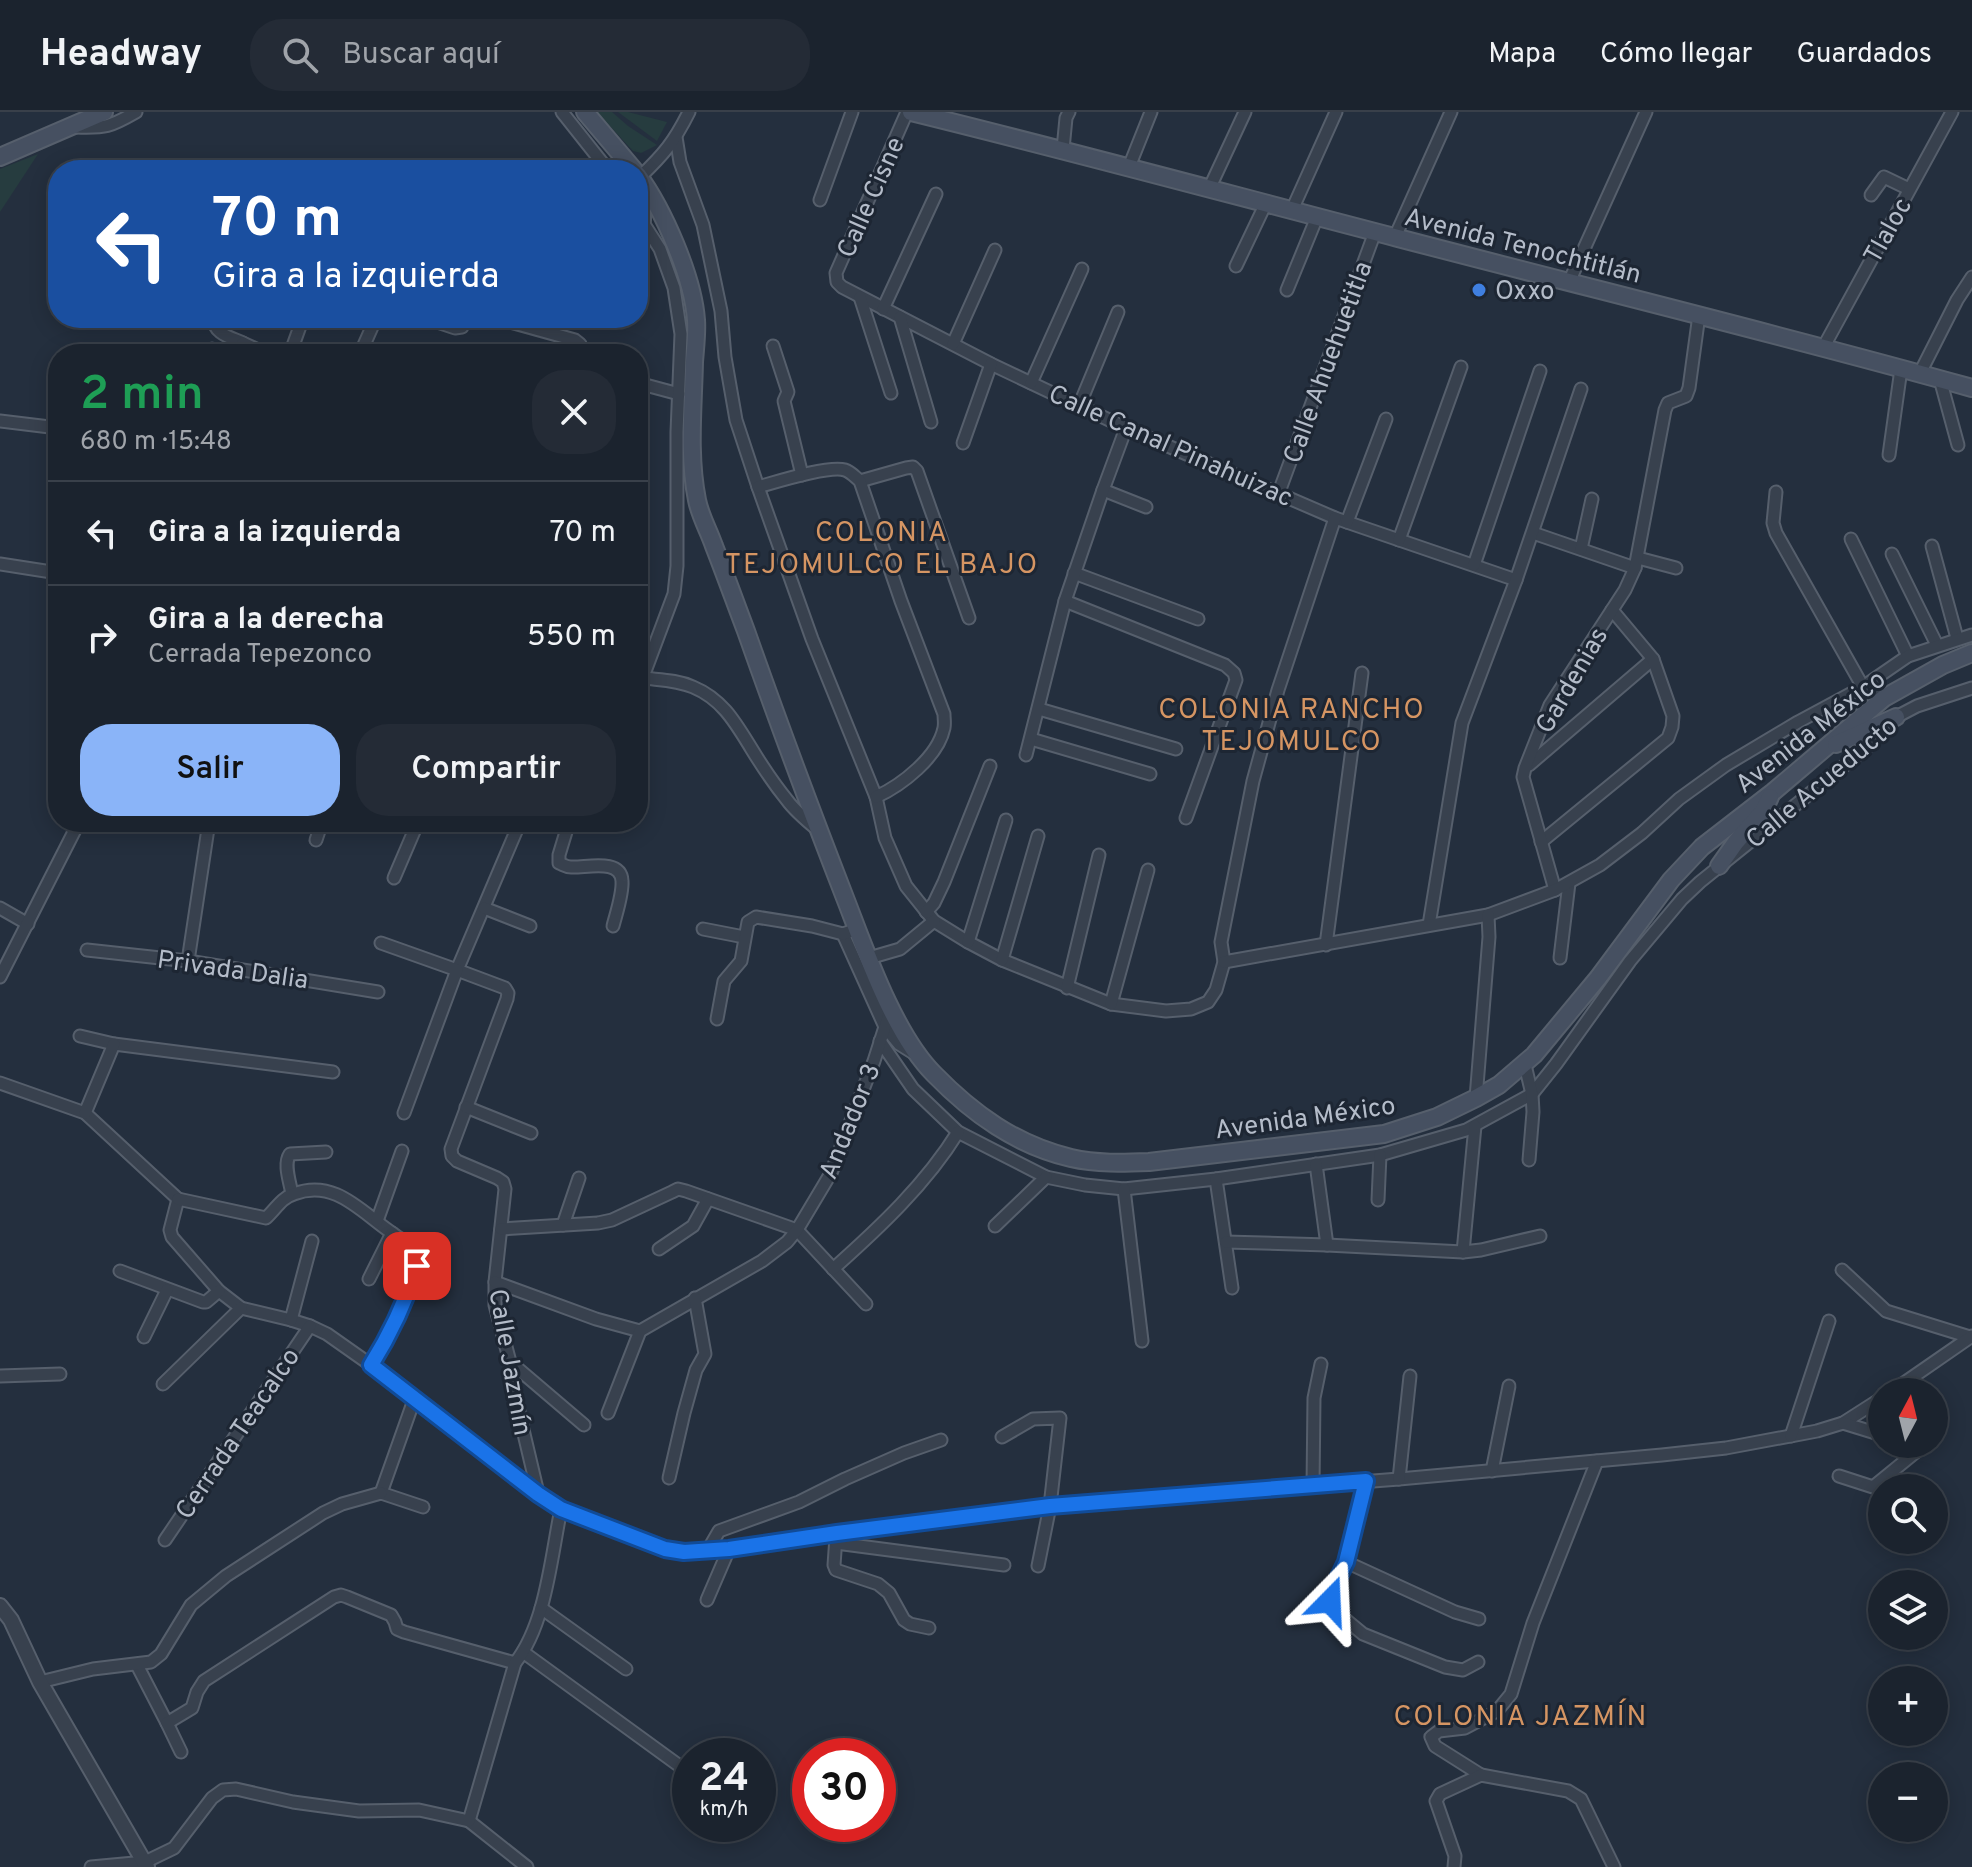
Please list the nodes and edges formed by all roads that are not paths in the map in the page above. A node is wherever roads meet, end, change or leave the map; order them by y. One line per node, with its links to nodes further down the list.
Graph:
1 (104, 112): 15 (main road)
2 (136, 112): 15 (street)
3 (562, 112): 19 (street)
4 (585, 112): 20 (main road, Avenida México)
5 (689, 112): 16 (street)
6 (852, 112): 28 (street)
7 (909, 112): 17 (main road, Avenida Tenochtitlán); 39 (street, Calle Cisne)
8 (1151, 112): 22 (street)
9 (1245, 112): 23 (street)
10 (1336, 112): 30 (street)
11 (1451, 112): 34 (street)
12 (1646, 112): 40 (street)
13 (1952, 112): 24 (street, Tlaloc)
14 (1065, 114): 17 (street)
15 (71, 127): 18 (main road)
16 (676, 137): 21 (street); 77 (street)
17 (1063, 149): 22 (main road, Avenida Tenochtitlán)
18 (0, 157)
19 (600, 160)
20 (624, 160)
21 (648, 162)
22 (1129, 167): 23 (main road, Avenida Tenochtitlán)
23 (1210, 187): 29 (main road, Avenida Tenochtitlán)
24 (1909, 189): 27 (street); 53 (street, Tlaloc)
25 (648, 191): 127 (main road, Avenida México)
26 (936, 194): 43 (street)
27 (1871, 195)
28 (820, 200)
29 (1266, 203): 30 (main road, Avenida Tenochtitlán); 36 (street)
30 (1292, 210): 31 (main road, Avenida Tenochtitlán)
31 (1317, 217): 33 (main road, Avenida Tenochtitlán); 41 (street)
32 (648, 230): 65 (street)
33 (1375, 232): 34 (main road, Avenida Tenochtitlán); 79 (street, Calle Ahuehuetitla)
34 (1395, 237): 40 (main road, Avenida Tenochtitlán)
35 (995, 250): 51 (street)
36 (1236, 266)
37 (1082, 269): 60 (street)
38 (1972, 277): 58 (street)
39 (837, 282): 42 (street, Calle Canal Pinahuizac)
40 (1569, 282): 45 (main road, Avenida Tenochtitlán)
41 (1287, 290)
42 (860, 297): 43 (street, Calle Canal Pinahuizac); 64 (street)
43 (883, 309): 46 (street, Calle Canal Pinahuizac)
44 (1118, 312): 66 (street)
45 (1699, 315): 53 (main road, Avenida Tenochtitlán); 91 (street, Gardenias)
46 (900, 317): 51 (street, Calle Canal Pinahuizac); 69 (street)
47 (215, 328): 49 (street)
48 (532, 328): 50 (street)
49 (243, 343)
50 (580, 344)
51 (953, 344): 54 (street, Calle Canal Pinahuizac)
52 (773, 346): 75 (street)
53 (1823, 348): 56 (main road, Avenida Tenochtitlán)
54 (991, 364): 60 (street, Calle Canal Pinahuizac); 72 (street)
55 (1461, 367): 87 (street)
56 (1901, 369): 58 (main road, Avenida Tenochtitlán); 74 (street)
57 (1540, 371): 93 (street)
58 (1920, 373): 59 (main road, Avenida Tenochtitlán)
59 (1940, 379): 62 (main road, Avenida Tenochtitlán); 73 (street)
60 (1031, 383): 66 (street, Calle Canal Pinahuizac)
61 (648, 386): 65 (street)
62 (1972, 388)
63 (1581, 389): 85 (street)
64 (891, 393)
65 (679, 394): 108 (street)
66 (1079, 406): 71 (street, Calle Canal Pinahuizac)
67 (1386, 419): 84 (street)
68 (0, 421): 70 (street)
69 (931, 422)
70 (48, 427)
71 (1126, 428): 78 (street); 79 (street, Calle Canal Pinahuizac)
72 (963, 443)
73 (1958, 445)
74 (1889, 455)
75 (802, 475): 76 (street); 77 (street)
76 (860, 481): 100 (street); 124 (street)
77 (758, 487): 124 (street)
78 (1103, 490): 82 (street); 96 (street)
79 (1279, 492): 83 (street, Calle Canal Pinahuizac)
80 (1776, 492): 111 (street)
81 (1592, 499): 89 (street)
82 (1146, 507)
83 (1335, 518): 84 (street, Calle Canal Pinahuizac); 162 (street)
84 (1347, 522): 87 (street, Calle Canal Pinahuizac)
85 (1533, 533): 89 (street); 97 (street)
86 (1851, 539): 106 (street)
87 (1399, 540): 93 (street, Calle Canal Pinahuizac)
88 (1932, 546): 103 (street)
89 (1581, 549): 91 (street)
90 (1892, 554): 104 (street)
91 (1636, 563): 94 (street); 99 (street, Gardenias)
92 (0, 564): 95 (street)
93 (1474, 565): 97 (street, Calle Canal Pinahuizac)
94 (1676, 568)
95 (48, 571)
96 (1074, 573): 98 (street); 101 (street)
97 (1516, 580): 148 (street)
98 (1065, 601): 114 (street); 125 (street)
99 (1612, 610): 107 (street); 121 (street, Gardenias)
100 (969, 618)
101 (1198, 619)
102 (1972, 635): 103 (street)
103 (1957, 638): 104 (street)
104 (1937, 645): 106 (street)
105 (1972, 653): 113 (main road, Avenida México)
106 (1908, 656): 111 (street)
107 (1653, 659): 121 (street); 136 (street)
108 (648, 667)
109 (1362, 673): 156 (street)
110 (648, 678): 127 (street)
111 (1863, 687): 113 (street); 141 (street)
112 (1972, 688): 115 (street, Calle Acueducto)
113 (1884, 698): 118 (main road, Avenida México)
114 (1039, 709): 116 (street); 117 (street)
115 (1896, 717): 118 (main road); 138 (street, Calle Acueducto)
116 (1031, 739): 119 (street); 122 (street)
117 (1176, 749)
118 (1823, 749): 123 (main road, Avenida México)
119 (1026, 755)
120 (990, 766): 146 (street)
121 (1525, 768): 136 (street)
122 (1150, 774)
123 (1773, 792): 138 (main road); 175 (main road, Avenida México)
124 (876, 797): 146 (street)
125 (1186, 818)
126 (1006, 820): 154 (street)
127 (819, 831): 152 (main road, Avenida México)
128 (74, 832): 147 (street)
129 (207, 832): 161 (street)
130 (319, 832): 135 (street)
131 (414, 832): 140 (street)
132 (516, 832): 144 (street)
133 (566, 832): 150 (street)
134 (1038, 836): 160 (street)
135 (316, 840)
136 (1541, 842): 142 (street)
137 (1099, 855): 165 (street)
138 (1719, 866): 178 (street, Calle Acueducto)
139 (1148, 870): 167 (street)
140 (394, 878)
141 (1569, 883): 142 (street); 159 (street)
142 (1555, 890): 145 (street)
143 (0, 908): 147 (street)
144 (484, 908): 149 (street); 163 (street)
145 (1488, 915): 148 (street); 179 (street)
146 (930, 916): 154 (street); 158 (street)
147 (28, 924): 164 (street)
148 (1429, 925): 156 (street)
149 (530, 926)
150 (613, 926)
151 (703, 929): 153 (street)
152 (850, 931): 153 (street); 158 (main road, Avenida México); 170 (street)
153 (744, 937): 169 (street)
154 (968, 942): 160 (street)
155 (381, 943): 163 (street)
156 (1326, 945): 162 (street)
157 (87, 950): 161 (street, Privada Dalia)
158 (869, 958): 168 (main road, Avenida México)
159 (1560, 958)
160 (1002, 960): 165 (street)
161 (188, 961): 166 (street, Privada Dalia)
162 (1224, 962): 167 (street)
163 (457, 970): 180 (street); 182 (street)
164 (0, 977)
165 (1067, 988): 167 (street)
166 (378, 992)
167 (1111, 1004)
168 (891, 1008): 170 (street, Andador 3); 174 (main road, Avenida México)
169 (717, 1019)
170 (885, 1027): 172 (street, Andador 3); 174 (street)
171 (80, 1036): 173 (street)
172 (880, 1041): 184 (street); 203 (street, Andador 3)
173 (114, 1044): 176 (street); 181 (street)
174 (918, 1056): 179 (main road, Avenida México)
175 (1525, 1065): 178 (street); 179 (main road, Avenida México)
176 (333, 1072)
177 (0, 1083): 181 (street)
178 (1532, 1094): 183 (street); 189 (street)
179 (1476, 1098)
180 (466, 1107): 185 (street); 202 (street, Calle Jazmín)
181 (85, 1113): 196 (street)
182 (404, 1113)
183 (1475, 1126): 188 (street); 210 (street)
184 (958, 1132): 191 (street); 211 (street)
185 (531, 1133)
186 (402, 1151): 199 (street)
187 (326, 1152): 195 (street)
188 (1380, 1155): 190 (street); 198 (street)
189 (1529, 1160)
190 (1316, 1164): 193 (street); 208 (street)
191 (1046, 1177): 194 (street); 201 (street)
192 (579, 1178): 200 (street)
193 (1216, 1179): 194 (street); 207 (street)
194 (1124, 1189): 228 (street)
195 (292, 1194): 196 (street); 199 (street)
196 (178, 1199): 218 (street)
197 (708, 1199): 200 (street); 203 (street); 209 (street)
198 (1378, 1200)
199 (377, 1221): 204 (street)
200 (563, 1225): 202 (street)
201 (995, 1226)
202 (501, 1229): 215 (street, Calle Jazmín)
203 (797, 1230): 211 (street); 219 (street, Andador 3)
204 (392, 1233): 214 (street); 231 (street)
205 (1540, 1236): 210 (street)
206 (312, 1241): 222 (street)
207 (1226, 1242): 208 (street); 216 (street)
208 (1327, 1245): 210 (street)
209 (659, 1249)
210 (1463, 1252)
211 (833, 1269): 220 (street)
212 (1842, 1270): 226 (street)
213 (120, 1271): 217 (street)
214 (369, 1279)
215 (495, 1282): 225 (street); 229 (street, Calle Jazmín)
216 (1232, 1288)
217 (167, 1290): 218 (street); 227 (street)
218 (219, 1291): 221 (street)
219 (695, 1298): 225 (street, Andador 3); 251 (street)
220 (866, 1304)
221 (241, 1308): 222 (street); 236 (street)
222 (291, 1320): 224 (street)
223 (1829, 1321): 244 (street)
224 (310, 1326): 231 (street); 261 (street, Cerrada Teacalco)
225 (640, 1331): 240 (street)
226 (1971, 1336): 235 (street)
227 (144, 1337)
228 (1142, 1341)
229 (510, 1362): 242 (street); 256 (street, Calle Jazmín)
230 (1321, 1364): 254 (street)
231 (371, 1365): 238 (street)
232 (60, 1374): 233 (street)
233 (0, 1376)
234 (1410, 1376): 252 (street)
235 (1918, 1378)
236 (163, 1384)
237 (1509, 1386): 249 (street)
238 (414, 1400): 255 (street); 256 (street)
239 (1868, 1407): 241 (street)
240 (608, 1413)
241 (1843, 1423): 243 (street); 244 (street)
242 (584, 1425)
243 (1868, 1431)
244 (1791, 1436): 248 (street)
245 (1002, 1437): 257 (street)
246 (941, 1440): 263 (street)
247 (1909, 1458): 250 (street)
248 (1597, 1461): 249 (street); 281 (street)
249 (1492, 1471): 252 (street)
250 (1839, 1476)
251 (669, 1478)
252 (1399, 1479): 253 (street)
253 (1366, 1481): 254 (street); 264 (street)
254 (1313, 1486): 257 (street)
255 (381, 1493): 258 (street); 275 (street)
256 (538, 1494): 259 (street)
257 (1050, 1506): 260 (street); 266 (street)
258 (423, 1507)
259 (561, 1509): 263 (street); 269 (street)
260 (836, 1538): 262 (street); 265 (street); 271 (street)
261 (165, 1540)
262 (729, 1549): 263 (street); 267 (street)
263 (708, 1550)
264 (1346, 1562): 270 (street); 273 (street)
265 (1004, 1565)
266 (1038, 1566)
267 (707, 1600)
268 (0, 1606): 277 (street)
269 (541, 1608): 272 (street); 276 (street)
270 (1479, 1619)
271 (929, 1628)
272 (523, 1652): 274 (street); 280 (street)
273 (1478, 1662)
274 (515, 1663): 278 (street); 282 (street)
275 (137, 1665): 277 (street); 278 (street)
276 (626, 1669)
277 (40, 1682): 283 (street)
278 (167, 1723): 279 (street)
279 (181, 1752)
280 (672, 1760)
281 (1481, 1775): 286 (street); 287 (street)
282 (469, 1821): 283 (street); 285 (street)
283 (146, 1865): 284 (street)
284 (91, 1867)
285 (527, 1867)
286 (1454, 1867)
287 (1614, 1867)

